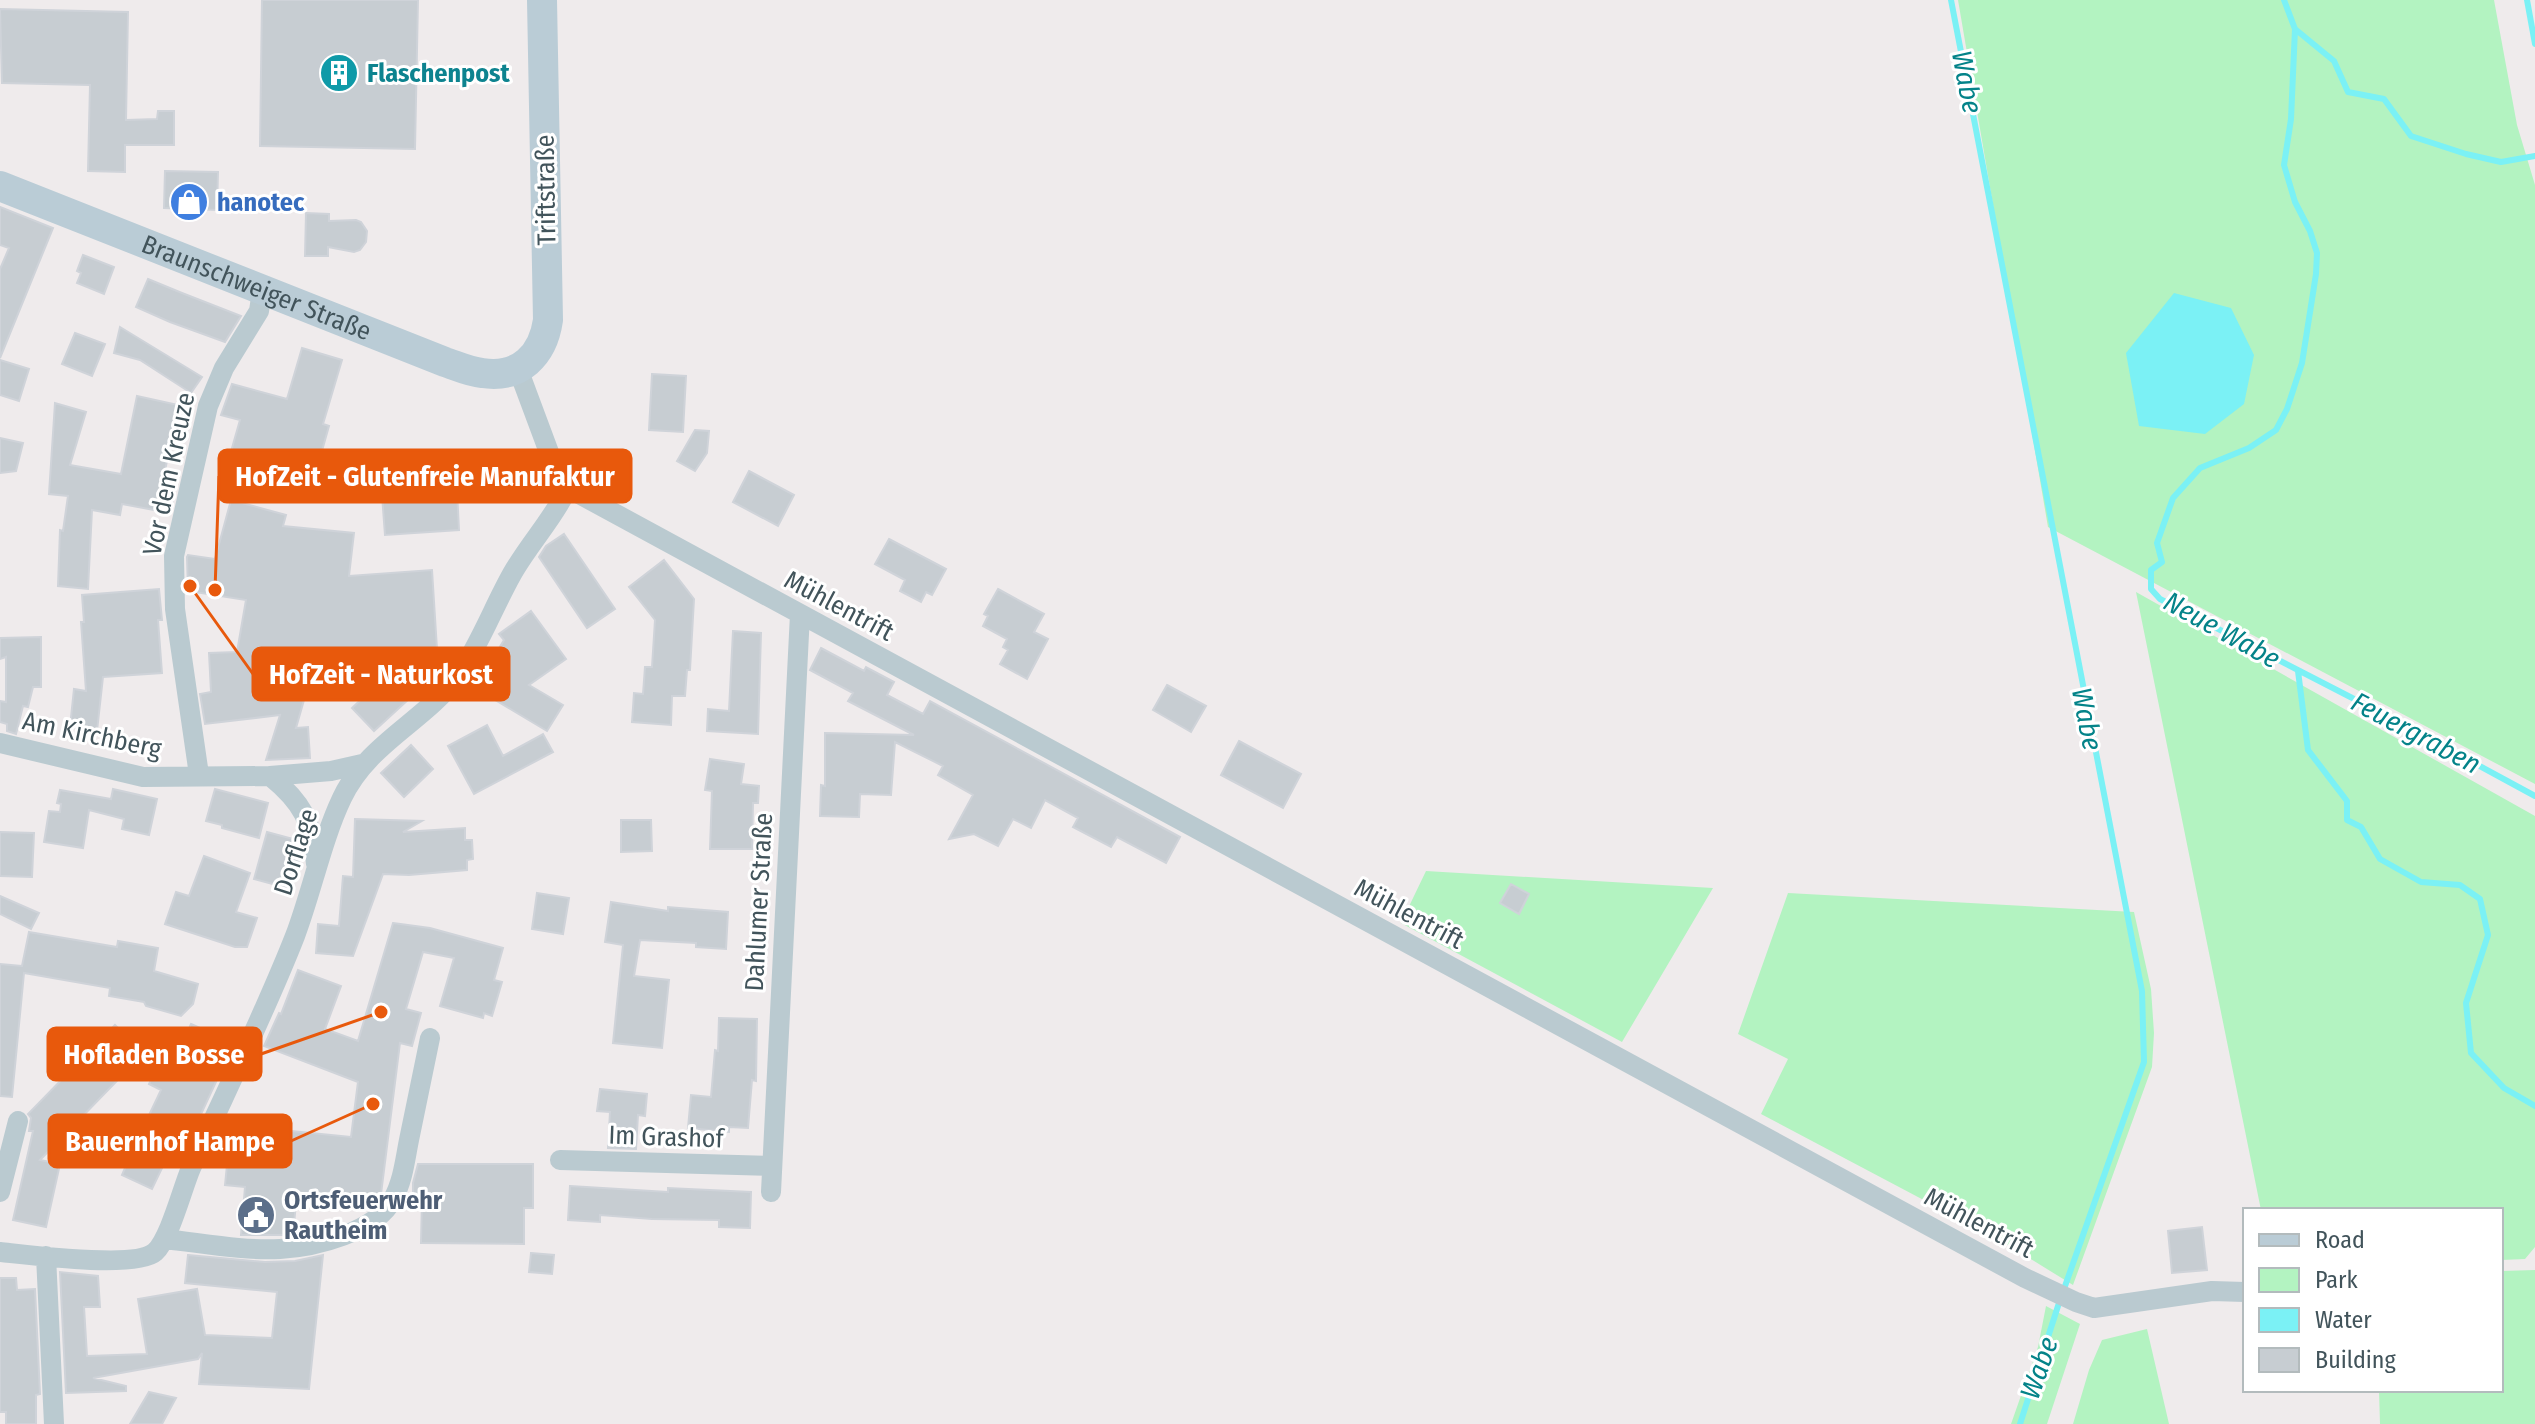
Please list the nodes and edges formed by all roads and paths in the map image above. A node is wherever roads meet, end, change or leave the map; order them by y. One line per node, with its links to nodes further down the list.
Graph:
1 (542, 0): 4 (street, Triftstraße)
2 (0, 186): 3 (street, Braunschweiger Straße)
3 (262, 291): 4 (street, Braunschweiger Straße); 9 (street, Vor dem Kreuze)
4 (518, 369): 5 (street)
5 (568, 488): 6 (street, Mühlentrift); 8 (street, Dorflage)
6 (800, 614): 15 (street, Dahlumer Straße); 21 (street, Mühlentrift)
7 (0, 743): 9 (street, Am Kirchberg)
8 (362, 764): 10 (street, Am Kirchberg); 11 (street, Dorflage)
9 (199, 775): 10 (street, Am Kirchberg)
10 (270, 776): 11 (street)
11 (317, 873): 18 (street, Dorflage)
12 (430, 1038): 18 (street)
13 (18, 1121): 16 (street)
14 (560, 1160): 15 (street, Im Grashof)
15 (772, 1166): 17 (street, Dahlumer Straße)
16 (0, 1192)
17 (771, 1192)
18 (164, 1239): 20 (street)
19 (0, 1252): 20 (street)
20 (46, 1256): 22 (street)
21 (2243, 1292)
22 (54, 1424)

